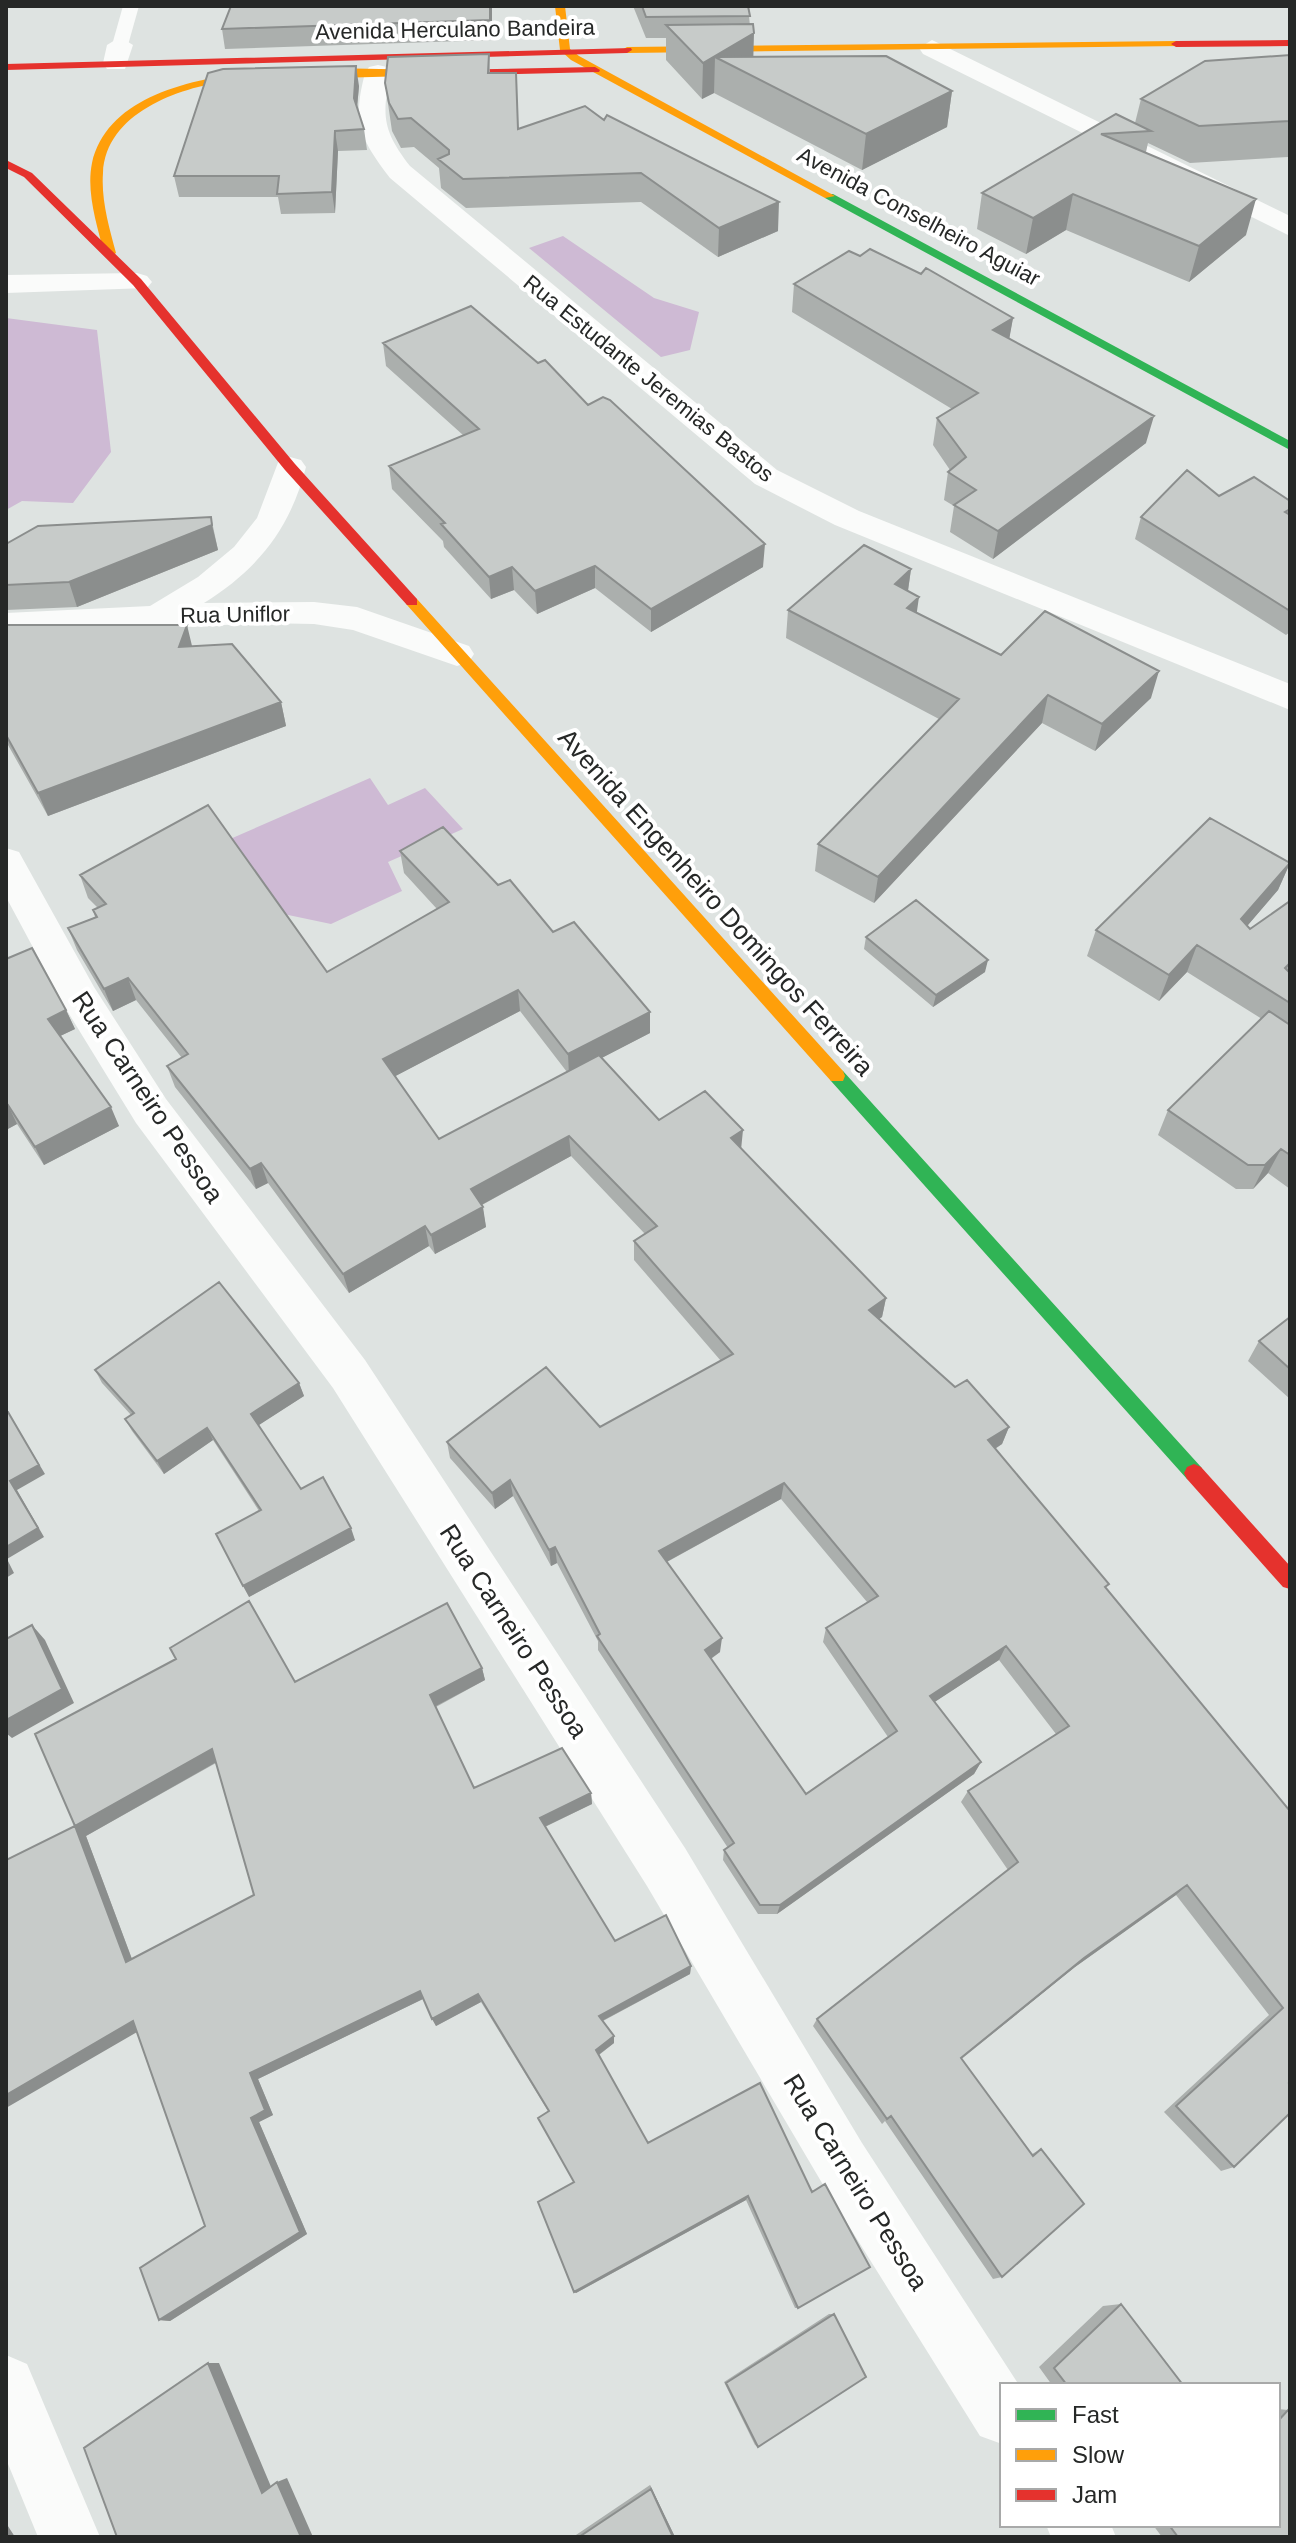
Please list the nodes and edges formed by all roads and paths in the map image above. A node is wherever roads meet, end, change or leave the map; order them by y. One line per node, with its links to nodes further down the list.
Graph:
1 (131, 6): 6 (lane)
2 (560, 6): 5 (main road)
3 (1290, 43): 4 (main road, Avenida Herculano Bandeira)
4 (932, 48): 5 (main road, Avenida Herculano Bandeira); 11 (street)
5 (565, 50): 6 (main road, Avenida Herculano Bandeira); 8 (main road, Avenida Conselheiro Aguiar)
6 (118, 54): 7 (main road, Avenida Herculano Bandeira)
7 (6, 67)
8 (595, 70): 9 (main road, Avenida Herculano Bandeira); 15 (main road, Avenida Conselheiro Aguiar)
9 (378, 73): 12 (main road, Avenida Herculano Bandeira); 20 (street, Rua Estudante Jeremias Bastos)
10 (6, 163): 12 (main road, Avenida Engenheiro Domingos Ferreira)
11 (1290, 227)
12 (110, 253): 13 (main road, Avenida Engenheiro Domingos Ferreira)
13 (137, 282): 14 (street); 16 (main road, Avenida Engenheiro Domingos Ferreira)
14 (6, 284)
15 (1290, 446)
16 (290, 467): 17 (street); 19 (main road, Avenida Engenheiro Domingos Ferreira)
17 (156, 617): 18 (street, Rua Uniflor); 19 (street, Rua Uniflor)
18 (6, 625)
19 (457, 654): 22 (main road, Avenida Engenheiro Domingos Ferreira)
20 (1290, 698)
21 (6, 862): 24 (street, Rua Carneiro Pessoa)
22 (1290, 1580)
23 (6, 2385): 25 (street)
24 (1000, 2411)
25 (69, 2537)

